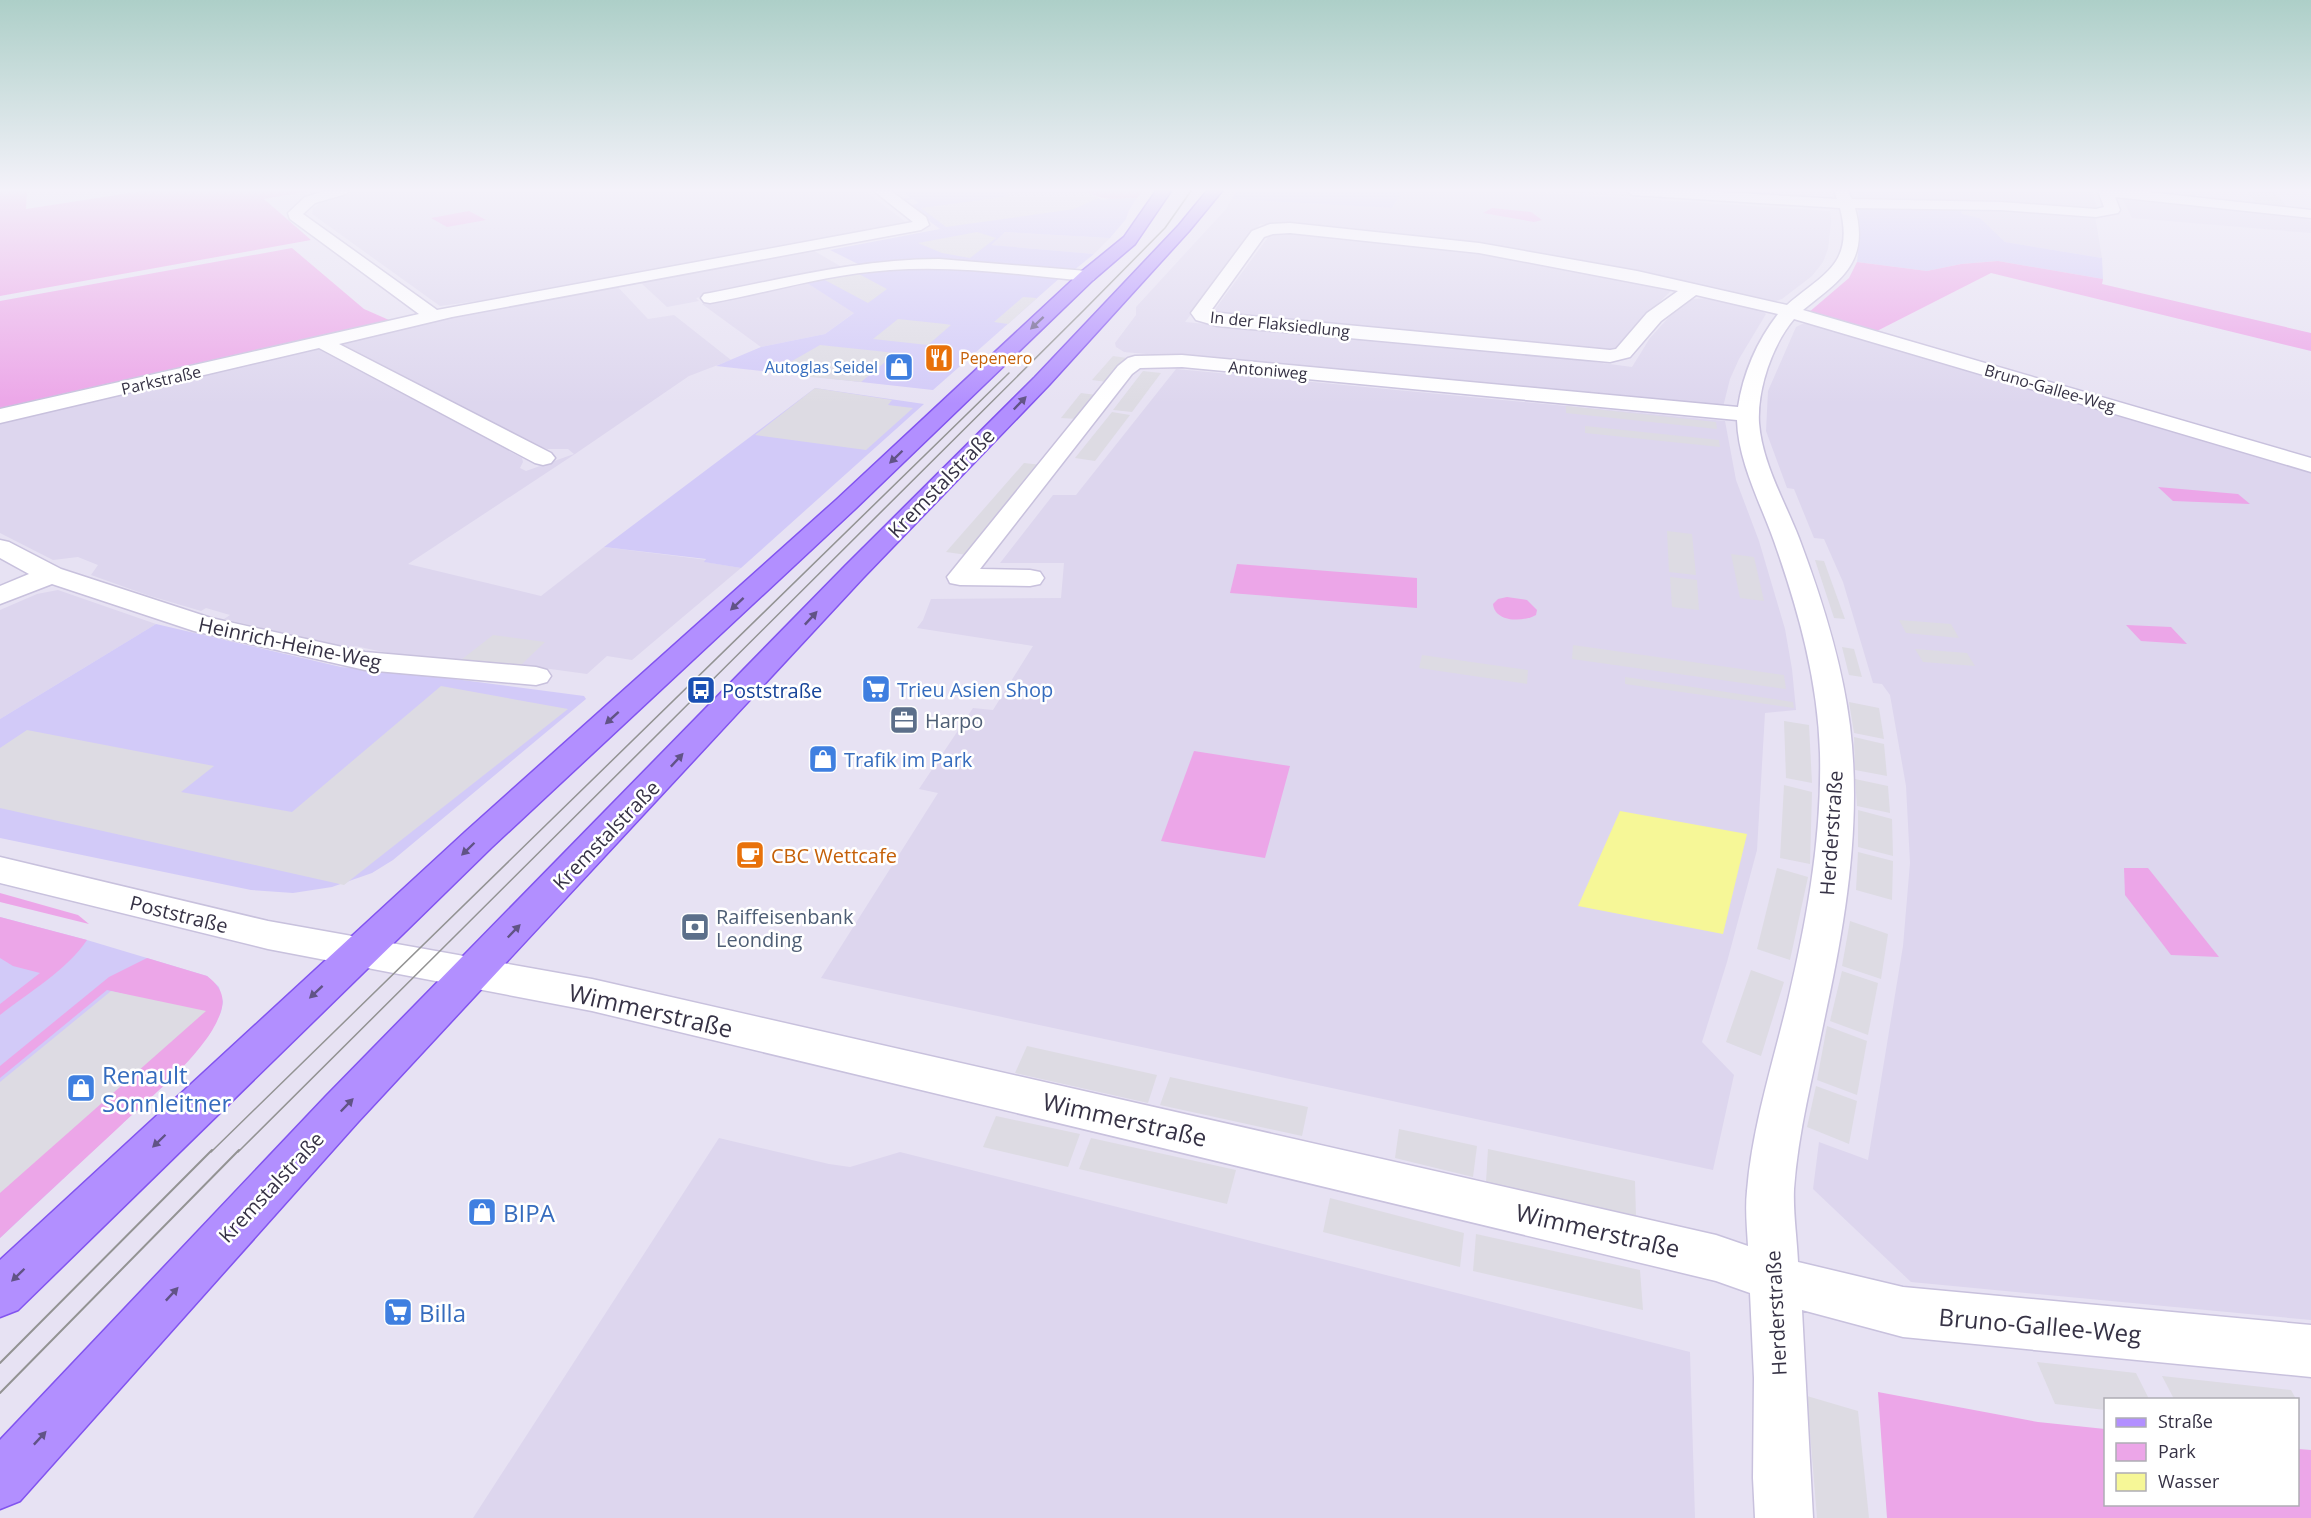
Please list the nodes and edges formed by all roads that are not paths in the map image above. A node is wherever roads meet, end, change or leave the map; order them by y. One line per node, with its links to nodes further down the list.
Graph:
1 (359, 262): 14 (street)
2 (727, 262): 14 (street, Parkstraße)
3 (841, 262): 9 (street)
4 (1104, 262): 10 (main road)
5 (1153, 262): 27 (main road, Kremstalstraße, one-way to 5)
6 (1238, 262): 11 (street, In der Flaksiedlung)
7 (1557, 262): 11 (street, In der Flaksiedlung)
8 (1844, 262): 13 (street, Herderstraße)
9 (856, 270): 10 (street); 12 (street)
10 (1087, 276): 26 (main road, one-way to 26)
11 (1693, 289): 13 (street, In der Flaksiedlung)
12 (710, 298)
13 (1790, 312): 16 (street, Herderstraße); 19 (street, Bruno-Gallee-Weg)
14 (434, 316): 15 (street, Parkstraße)
15 (323, 343): 17 (street, Parkstraße); 18 (street)
16 (1747, 414): 22 (street, Antoniweg); 28 (street, Herderstraße)
17 (0, 416)
18 (543, 458)
19 (2311, 465)
20 (0, 548): 21 (street, Heinrich-Heine-Weg)
21 (51, 574): 23 (street); 24 (street, Heinrich-Heine-Weg)
22 (1029, 578)
23 (0, 596)
24 (536, 676)
25 (0, 870): 26 (street, Poststraße)
26 (359, 952): 27 (street, Poststraße); 29 (main road, one-way to 29)
27 (473, 973): 28 (street, Wimmerstraße); 31 (main road, Kremstalstraße, one-way to 27)
28 (1774, 1277): 30 (street, Bruno-Gallee-Weg); 32 (street, Herderstraße)
29 (0, 1293)
30 (2311, 1351)
31 (0, 1481)
32 (1784, 1518)

